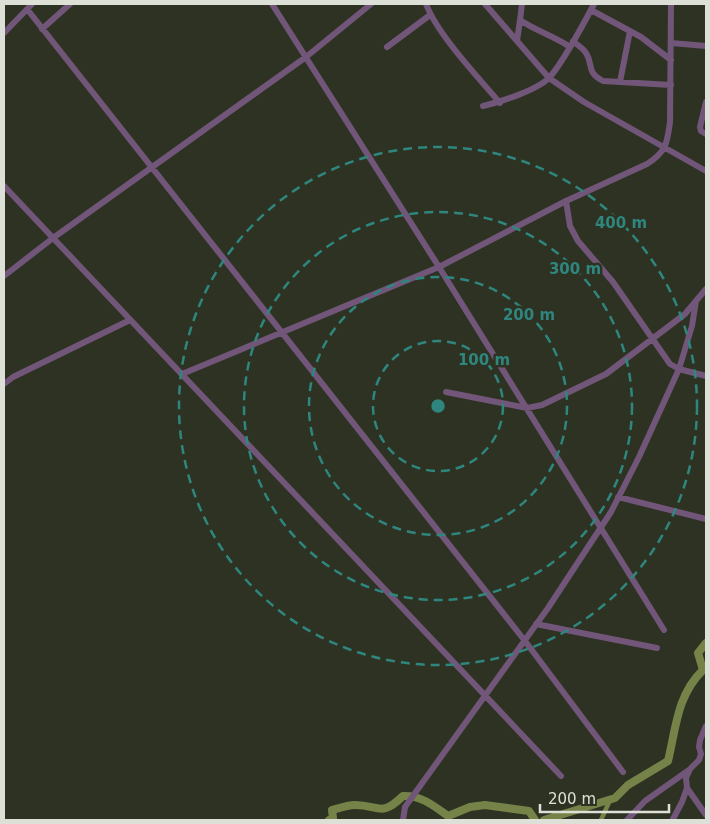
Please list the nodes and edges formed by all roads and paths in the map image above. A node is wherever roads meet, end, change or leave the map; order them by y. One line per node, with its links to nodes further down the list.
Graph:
1 (70, 4): 12 (street)
2 (272, 4): 20 (street)
3 (371, 4): 20 (street)
4 (426, 4): 10 (street)
5 (485, 4): 15 (street)
6 (522, 4): 11 (street)
7 (672, 4): 16 (street)
8 (29, 6): 12 (street); 14 (street)
9 (592, 7): 13 (street); 17 (street)
10 (430, 15): 19 (street); 25 (street)
11 (520, 20): 15 (street); 17 (street)
12 (42, 29): 30 (street)
13 (630, 31): 21 (street); 23 (street)
14 (4, 33)
15 (517, 41): 22 (street)
16 (671, 43): 18 (street); 21 (street)
17 (572, 44): 22 (street); 23 (street)
18 (706, 46)
19 (386, 47)
20 (306, 57): 30 (street); 35 (street)
21 (671, 60): 24 (street)
22 (549, 78): 25 (street); 29 (street)
23 (620, 82): 24 (street)
24 (671, 86): 29 (street)
25 (500, 102): 27 (street)
26 (706, 102): 28 (street)
27 (483, 106)
28 (706, 134)
29 (664, 148): 31 (street); 33 (street)
30 (152, 167): 34 (street); 40 (street)
31 (706, 171)
32 (4, 186): 34 (street)
33 (566, 201): 35 (street); 41 (street)
34 (53, 238): 36 (street); 39 (street)
35 (439, 266): 40 (street); 47 (street)
36 (4, 276)
37 (706, 288): 38 (street)
38 (696, 301): 41 (street); 42 (street)
39 (130, 320): 43 (street); 45 (street)
40 (282, 333): 43 (street); 53 (street)
41 (652, 338): 42 (street); 47 (street)
42 (679, 369): 44 (street); 48 (street)
43 (182, 374): 55 (street)
44 (706, 376)
45 (4, 384)
46 (446, 392): 47 (street)
47 (527, 408): 50 (street)
48 (618, 497): 49 (street); 50 (street)
49 (706, 519)
50 (601, 527): 51 (street); 52 (street)
51 (536, 624): 53 (street); 54 (street)
52 (664, 630)
53 (525, 640): 55 (street); 60 (street)
54 (657, 648)
55 (485, 695): 61 (street); 65 (street)
56 (706, 726): 57 (street)
57 (701, 754): 58 (street); 59 (street)
58 (706, 762)
59 (690, 769): 62 (street); 66 (street)
60 (623, 772)
61 (561, 776)
62 (687, 788): 63 (street); 64 (street)
63 (706, 815)
64 (673, 819)
65 (403, 820)
66 (627, 820)

